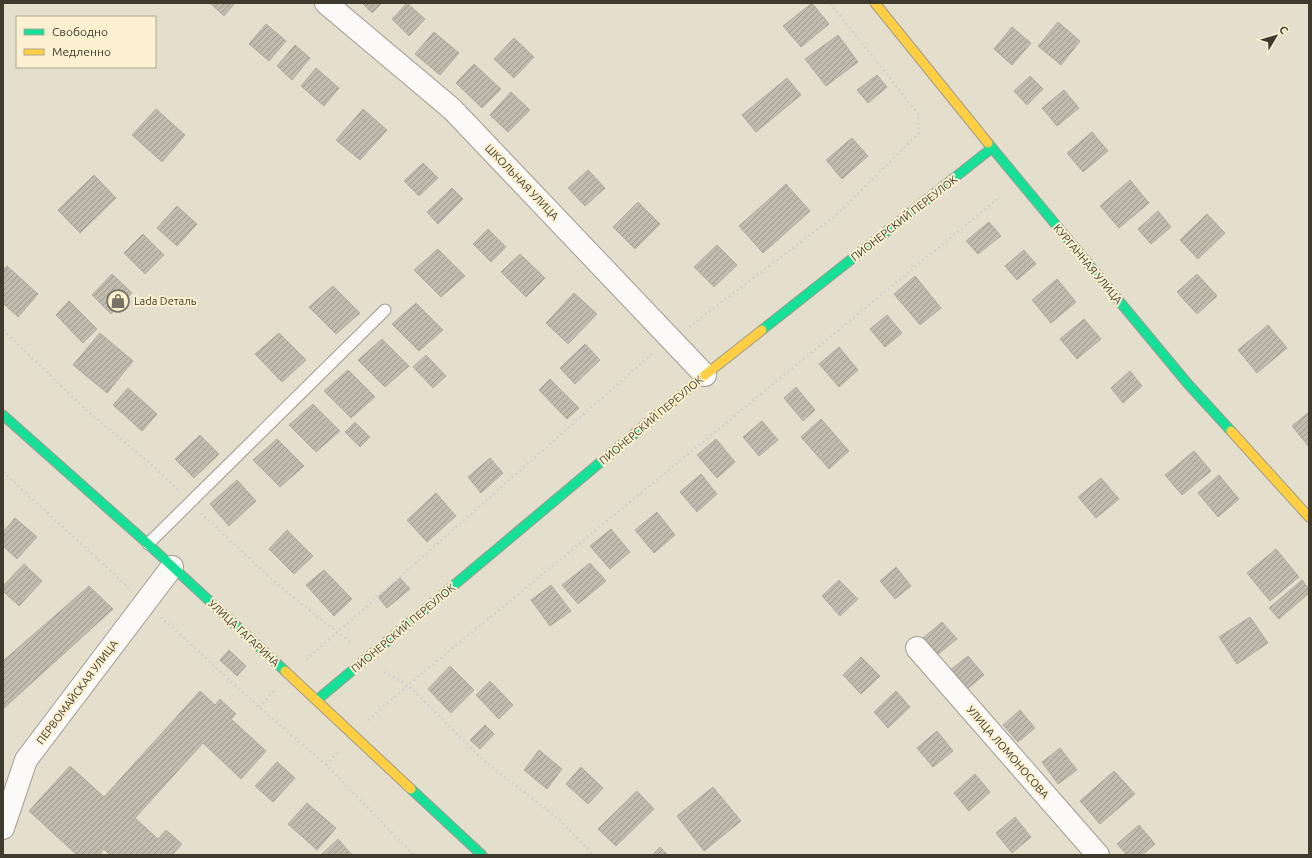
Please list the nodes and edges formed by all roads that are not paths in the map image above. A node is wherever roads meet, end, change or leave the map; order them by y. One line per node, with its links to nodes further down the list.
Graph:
1 (326, 3): 5 (street, ШКОЛЬНАЯ УЛИЦА)
2 (875, 3): 3 (street, КУРГАННАЯ УЛИЦА)
3 (992, 148): 5 (street, ПИОНЕРСКИЙ ПЕРЕУЛОК); 7 (street, КУРГАННАЯ УЛИЦА)
4 (385, 310): 8 (lane)
5 (705, 375): 11 (street, ПИОНЕРСКИЙ ПЕРЕУЛОК)
6 (3, 415): 8 (street, УЛИЦА ГАГАРИНА)
7 (1309, 517)
8 (148, 544): 9 (street, УЛИЦА ГАГАРИНА)
9 (172, 567): 11 (street, УЛИЦА ГАГАРИНА); 12 (street, ПЕРВОМАЙСКАЯ УЛИЦА)
10 (917, 648): 14 (street, УЛИЦА ЛОМОНОСОВА)
11 (317, 700): 13 (street, УЛИЦА ГАГАРИНА)
12 (3, 828)
13 (482, 855)
14 (1098, 855)

